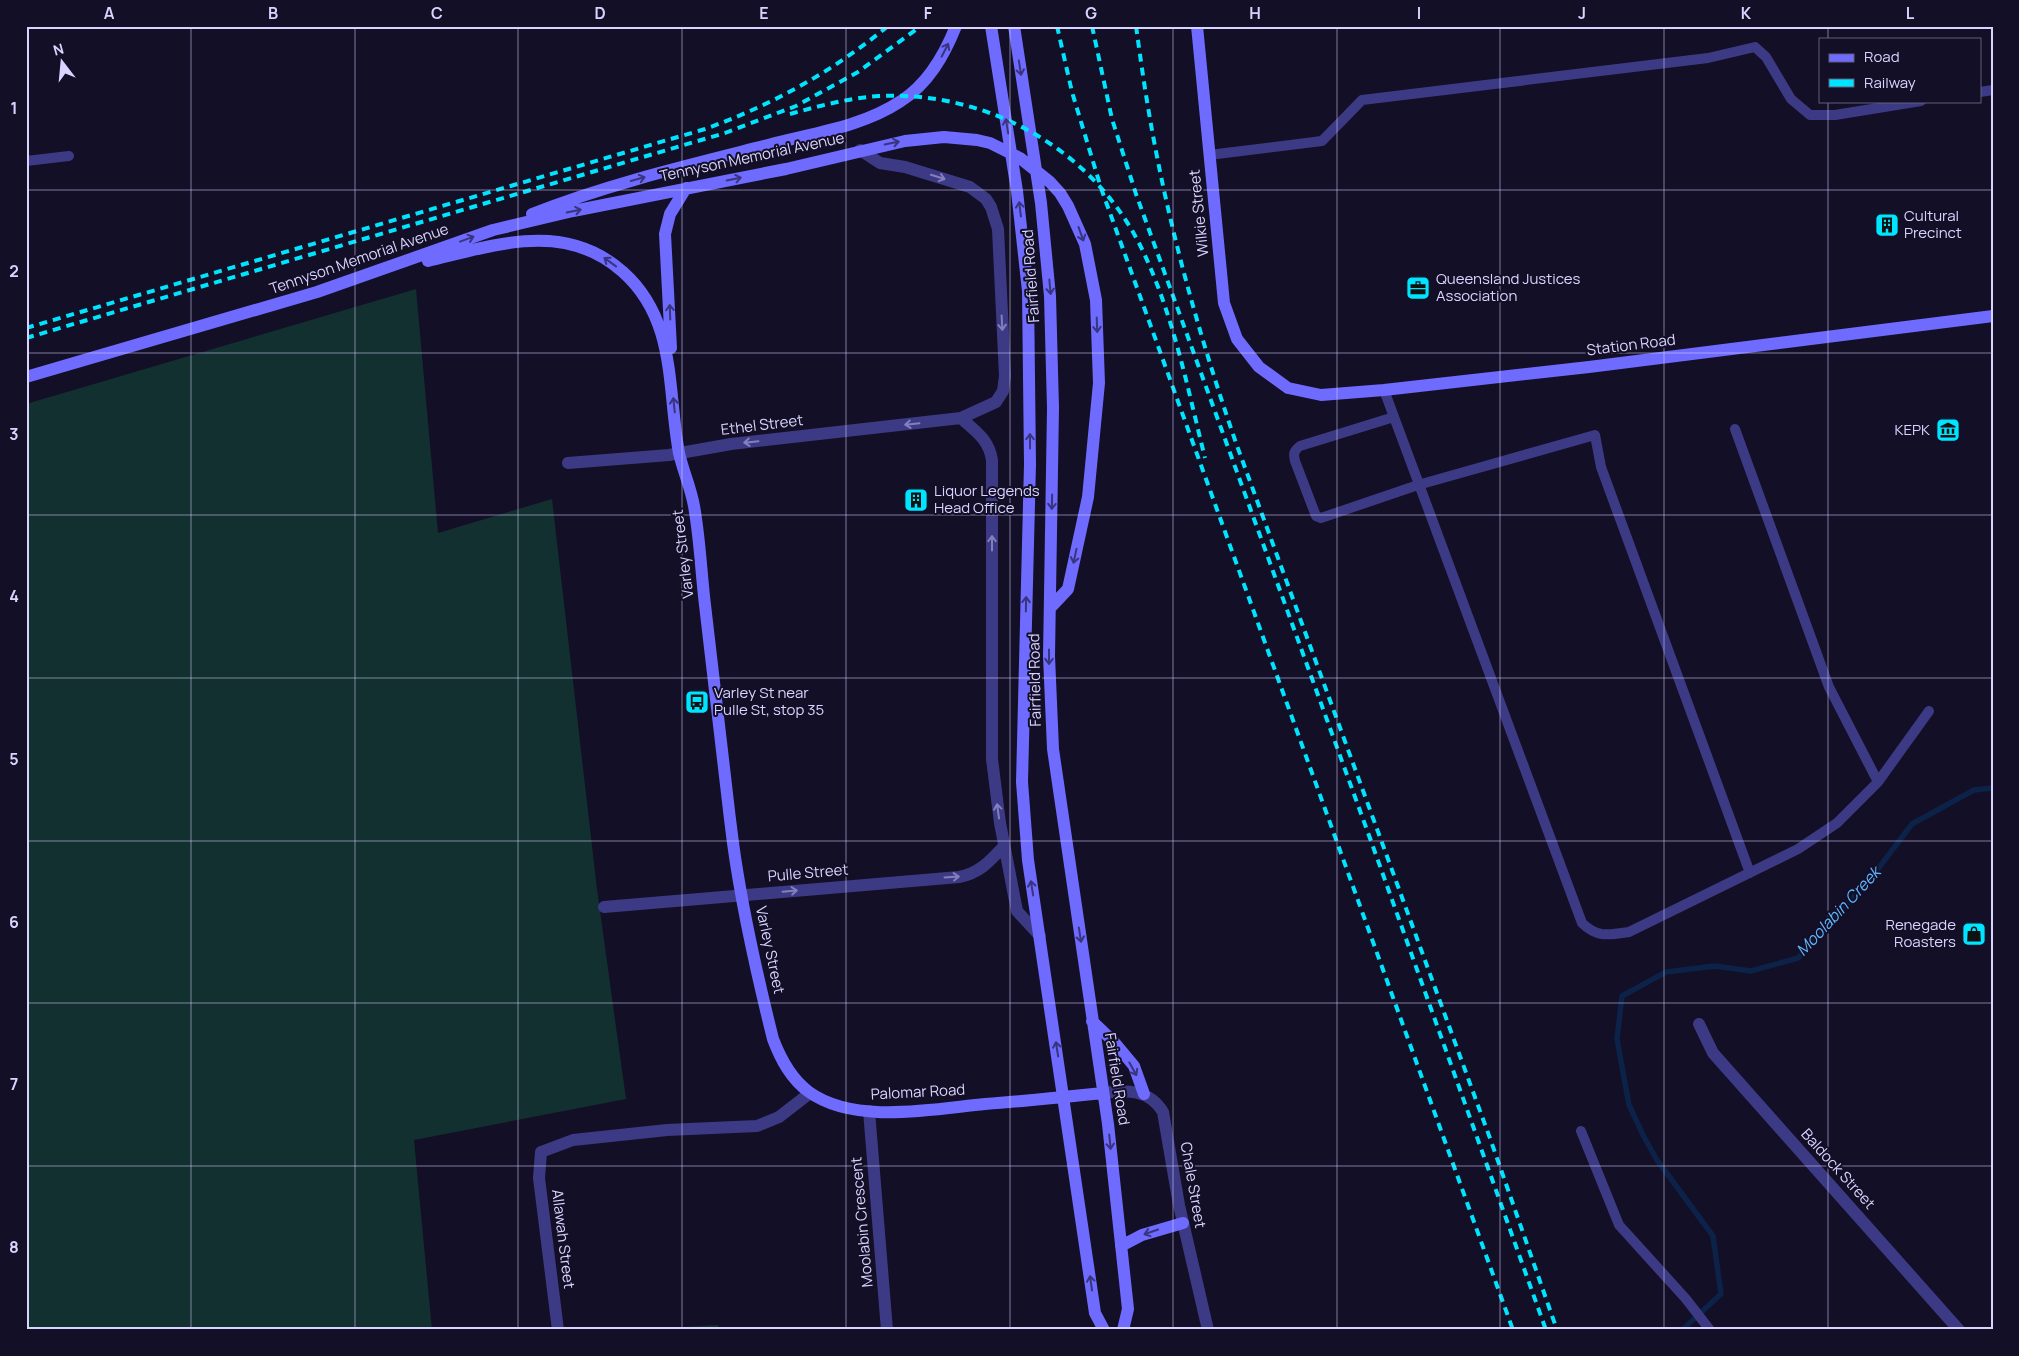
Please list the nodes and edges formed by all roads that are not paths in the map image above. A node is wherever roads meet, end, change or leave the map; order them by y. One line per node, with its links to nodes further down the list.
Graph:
1 (956, 26): 11 (main road, one-way to 1)
2 (991, 26): 31 (main road, Fairfield Road, one-way to 2)
3 (1014, 26): 24 (main road, Fairfield Road, one-way to 24)
4 (1197, 26): 8 (main road, Wilkie Street)
5 (1915, 102): 8 (lane)
6 (860, 150): 10 (main road, Tennyson Memorial Avenue, one-way to 6); 19 (street, Fairfield Road, one-way to 19); 24 (main road, Tennyson Memorial Avenue, one-way to 24)
7 (69, 156): 9 (lane)
8 (1209, 156): 16 (main road, Wilkie Street)
9 (26, 161)
10 (686, 188): 11 (main road, Tennyson Memorial Avenue, one-way to 10); 15 (main road, one-way to 10)
11 (493, 230): 12 (main road, Tennyson Memorial Avenue, one-way to 11)
12 (372, 274): 14 (main road, Tennyson Memorial Avenue); 15 (main road, Varley Street, one-way to 12)
13 (1993, 316): 17 (main road, Station Road)
14 (26, 377)
15 (671, 378): 21 (main road, Varley Street, one-way to 15)
16 (1275, 380): 17 (main road, Station Road)
17 (1384, 390): 18 (lane)
18 (1394, 416): 23 (lane); 23 (lane)
19 (961, 418): 21 (street, Ethel Street, one-way to 21); 27 (street, one-way to 19)
20 (1735, 429): 26 (lane)
21 (679, 453): 22 (street, Ethel Street); 29 (main road, Varley Street)
22 (568, 462)
23 (1418, 485): 28 (lane); 28 (lane)
24 (1050, 608): 32 (main road, Fairfield Road, one-way to 32)
25 (1929, 711): 26 (lane)
26 (1878, 782): 28 (lane)
27 (1004, 846): 29 (street, Pulle Street, one-way to 27); 31 (street)
28 (1750, 873)
29 (741, 895): 30 (street, Pulle Street); 34 (main road, Varley Street)
30 (604, 907)
31 (1040, 936): 37 (main road, Fairfield Road, one-way to 31)
32 (1092, 1021): 35 (main road, Fairfield Road); 36 (main road, one-way to 36)
33 (1699, 1024): 48 (street, Baldock Street)
34 (810, 1093): 38 (main road, Palomar Road); 42 (street, Allawah Street)
35 (1103, 1094): 36 (street); 37 (main road, Palomar Road); 41 (main road, Fairfield Road, one-way to 41)
36 (1144, 1094): 40 (street, Chale Street)
37 (1064, 1097): 38 (main road, Palomar Road); 44 (main road, Fairfield Road, one-way to 37)
38 (869, 1111): 43 (street, Moolabin Crescent)
39 (1580, 1131): 47 (lane)
40 (1183, 1223): 41 (main road, one-way to 41); 46 (street, Chale Street)
41 (1122, 1246): 45 (main road, Fairfield Road)
42 (558, 1330)
43 (887, 1330)
44 (1104, 1330)
45 (1123, 1330)
46 (1208, 1330)
47 (1710, 1330)
48 (1960, 1330)

